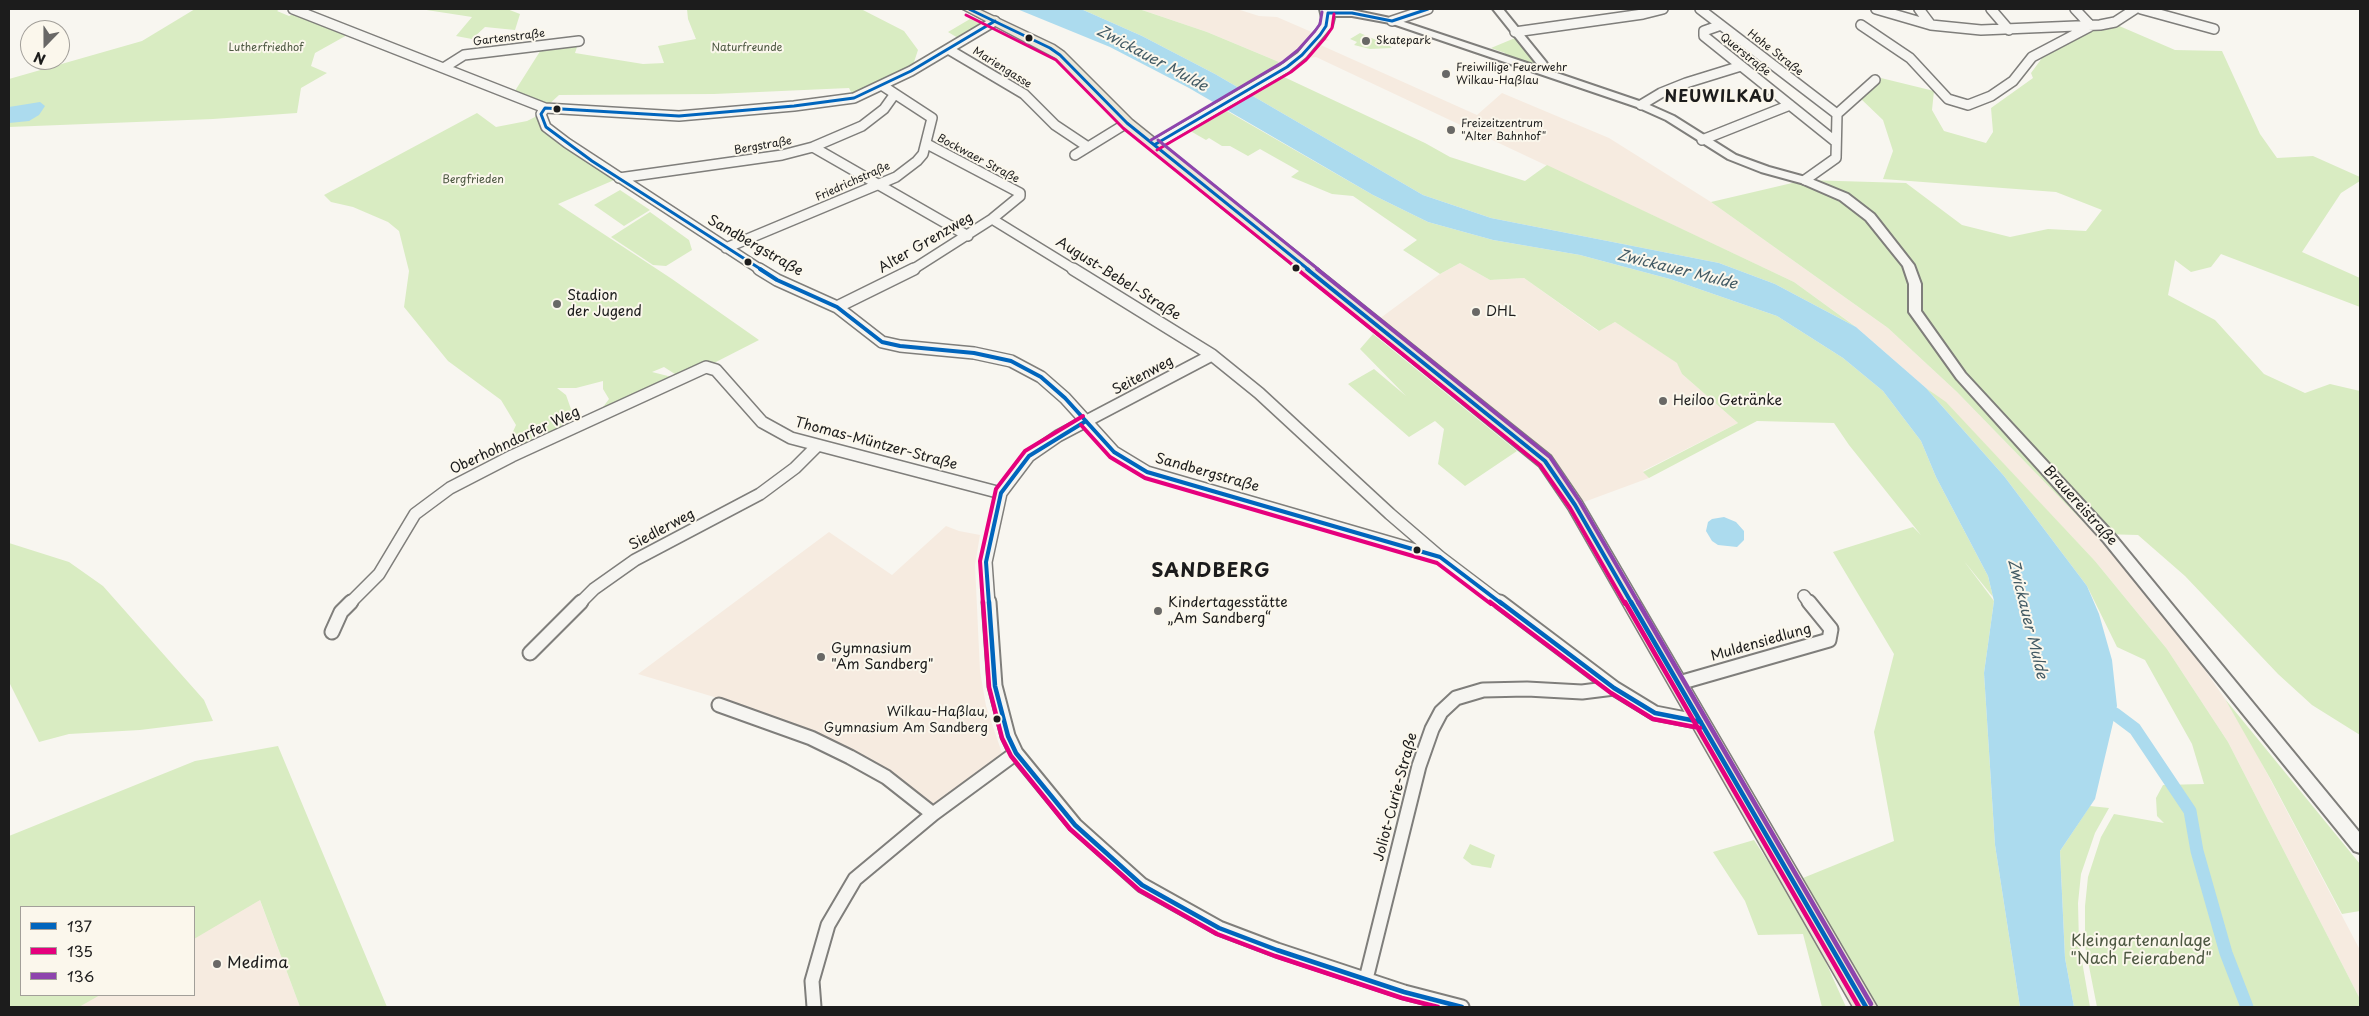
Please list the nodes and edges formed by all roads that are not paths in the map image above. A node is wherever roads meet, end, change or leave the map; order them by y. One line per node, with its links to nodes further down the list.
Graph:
1 (293, 9): 27 (street)
2 (969, 9): 14 (main road)
3 (1428, 9): 15 (street)
4 (1498, 9): 23 (street)
5 (1663, 9): 23 (street)
6 (1700, 9): 16 (street, Hohe Straße)
7 (1876, 9): 18 (street)
8 (1919, 9): 18 (street)
9 (1991, 9): 22 (street)
10 (2075, 9): 20 (street)
11 (2135, 9): 20 (street)
12 (2141, 9): 21 (street)
13 (1326, 11): 15 (street, Brauereistraße); 19 (main road)
14 (995, 21): 25 (street); 36 (main road)
15 (1392, 21): 28 (street, Brauereistraße)
16 (1721, 25): 26 (street, Querstraße); 35 (street, Hohe Straße)
17 (1861, 25): 20 (street)
18 (1931, 25): 22 (street)
19 (1326, 26): 40 (main road)
20 (2091, 26): 22 (street)
21 (2214, 28)
22 (2009, 30)
23 (1515, 32): 28 (street)
24 (579, 41): 27 (street, Gartenstraße)
25 (948, 49): 30 (street); 42 (street, Mariengasse)
26 (1741, 66): 32 (street); 33 (street, Querstraße)
27 (446, 67): 34 (street)
28 (1539, 70): 32 (street, Brauereistraße)
29 (1875, 80): 35 (street)
30 (883, 86): 31 (street, Friedrichstraße); 34 (street)
31 (894, 95): 39 (street, Friedrichstraße); 41 (street, Bergstraße)
32 (1642, 105): 37 (street, Brauereistraße)
33 (1790, 105): 37 (street); 38 (street, Querstraße)
34 (545, 108): 44 (street, Sandbergstraße)
35 (1837, 114): 38 (street)
36 (1127, 123): 40 (main road); 42 (street)
37 (1702, 140): 45 (street, Brauereistraße)
38 (1836, 142): 45 (street)
39 (927, 144): 46 (street, Friedrichstraße); 47 (street, Bockwaer Straße)
40 (1154, 146): 61 (main road)
41 (813, 147): 44 (street, Bergstraße); 46 (street)
42 (1088, 147): 43 (street)
43 (1075, 155)
44 (619, 178): 50 (street, Sandbergstraße)
45 (1805, 180): 67 (street, Brauereistraße)
46 (876, 185): 49 (street); 50 (street, Friedrichstraße)
47 (1020, 193): 48 (street, Alter Grenzweg)
48 (996, 216): 49 (street, Alter Grenzweg); 52 (street, August-Bebel-Straße)
49 (968, 236): 51 (street, Alter Grenzweg)
50 (726, 248): 51 (street, Sandbergstraße)
51 (838, 307): 54 (street, Sandbergstraße)
52 (1212, 355): 54 (street, Seitenweg); 57 (street, August-Bebel-Straße)
53 (710, 367): 55 (street, Thomas-Müntzer-Straße); 59 (street, Oberhohndorfer Weg)
54 (1086, 421): 56 (street, Seitenweg); 57 (street, Sandbergstraße)
55 (817, 446): 56 (street, Thomas-Müntzer-Straße); 60 (street, Siedlerweg)
56 (1001, 492): 65 (street)
57 (1440, 557): 62 (street, August-Bebel-Straße)
58 (1804, 596): 61 (street, Muldensiedlung)
59 (332, 632)
60 (530, 653)
61 (1679, 683): 64 (main road)
62 (1614, 688): 64 (street, August-Bebel-Straße); 68 (street, Joliot-Curie-Straße)
63 (719, 705): 66 (street)
64 (1701, 722): 72 (main road)
65 (1016, 753): 66 (street); 68 (street)
66 (933, 814): 70 (street)
67 (2360, 845)
68 (1366, 979): 69 (street)
69 (1430, 1004): 71 (street)
70 (814, 1007)
71 (1462, 1007)
72 (1866, 1007)

